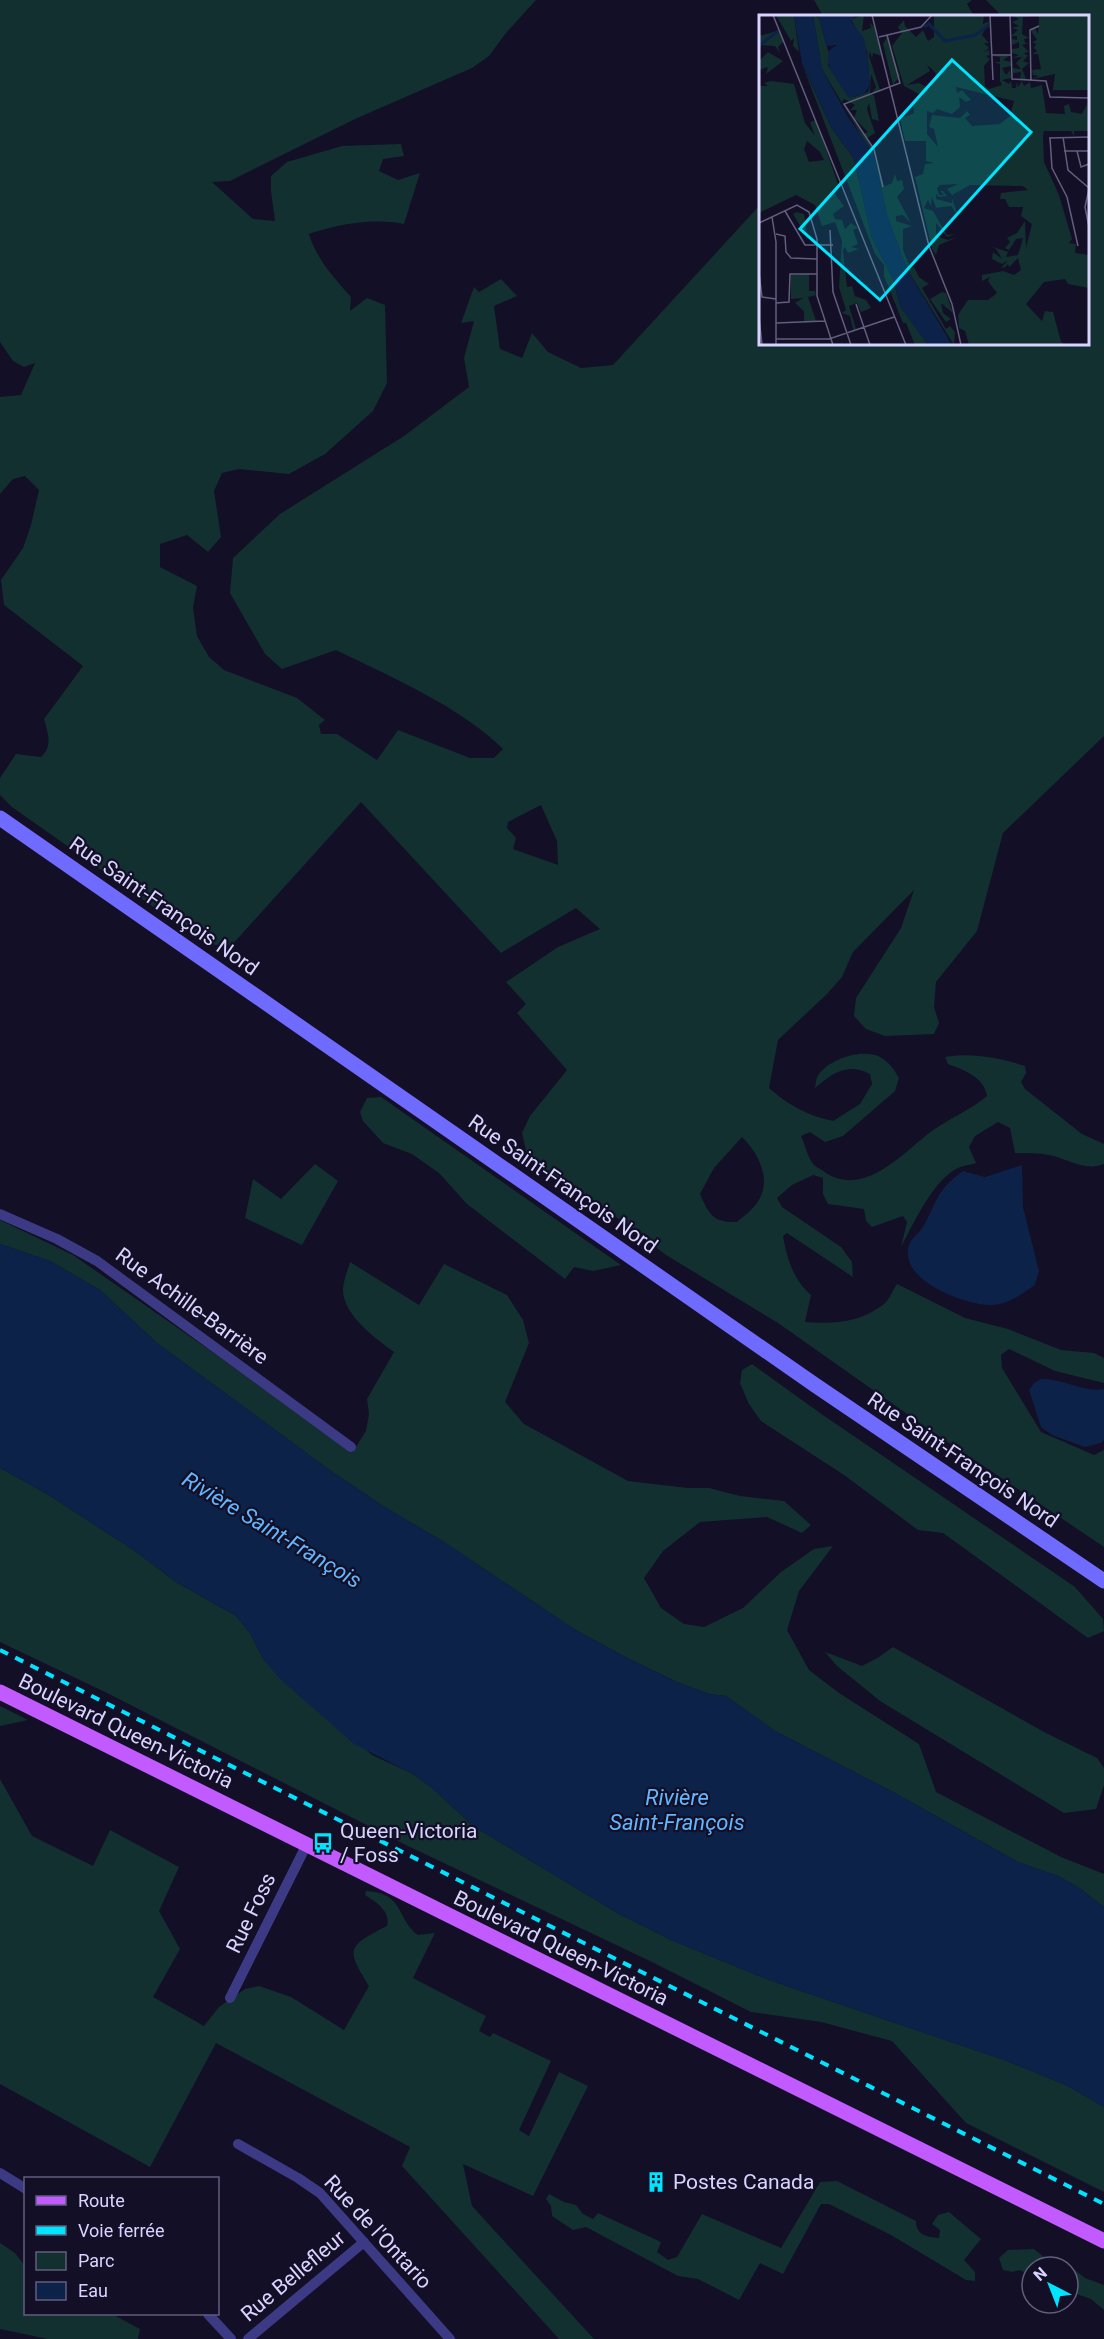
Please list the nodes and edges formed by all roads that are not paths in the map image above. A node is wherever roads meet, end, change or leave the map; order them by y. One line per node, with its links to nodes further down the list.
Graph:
1 (0, 818): 4 (street, Rue Saint-François Nord)
2 (0, 1214): 3 (street, Rue Achille-Barrière)
3 (351, 1447)
4 (1104, 1581)
5 (0, 1692): 6 (main road, Boulevard Queen-Victoria)
6 (307, 1844): 7 (street, Rue Foss); 11 (main road, Boulevard Queen-Victoria)
7 (230, 1998)
8 (238, 2144): 12 (street, Rue de l'Ontario)
9 (0, 2173): 10 (street)
10 (24, 2188)
11 (1104, 2241)
12 (364, 2242): 15 (street, Rue Bellefleur); 16 (street, Rue de l'Ontario)
13 (210, 2315): 14 (street)
14 (231, 2339)
15 (248, 2339)
16 (450, 2339)

